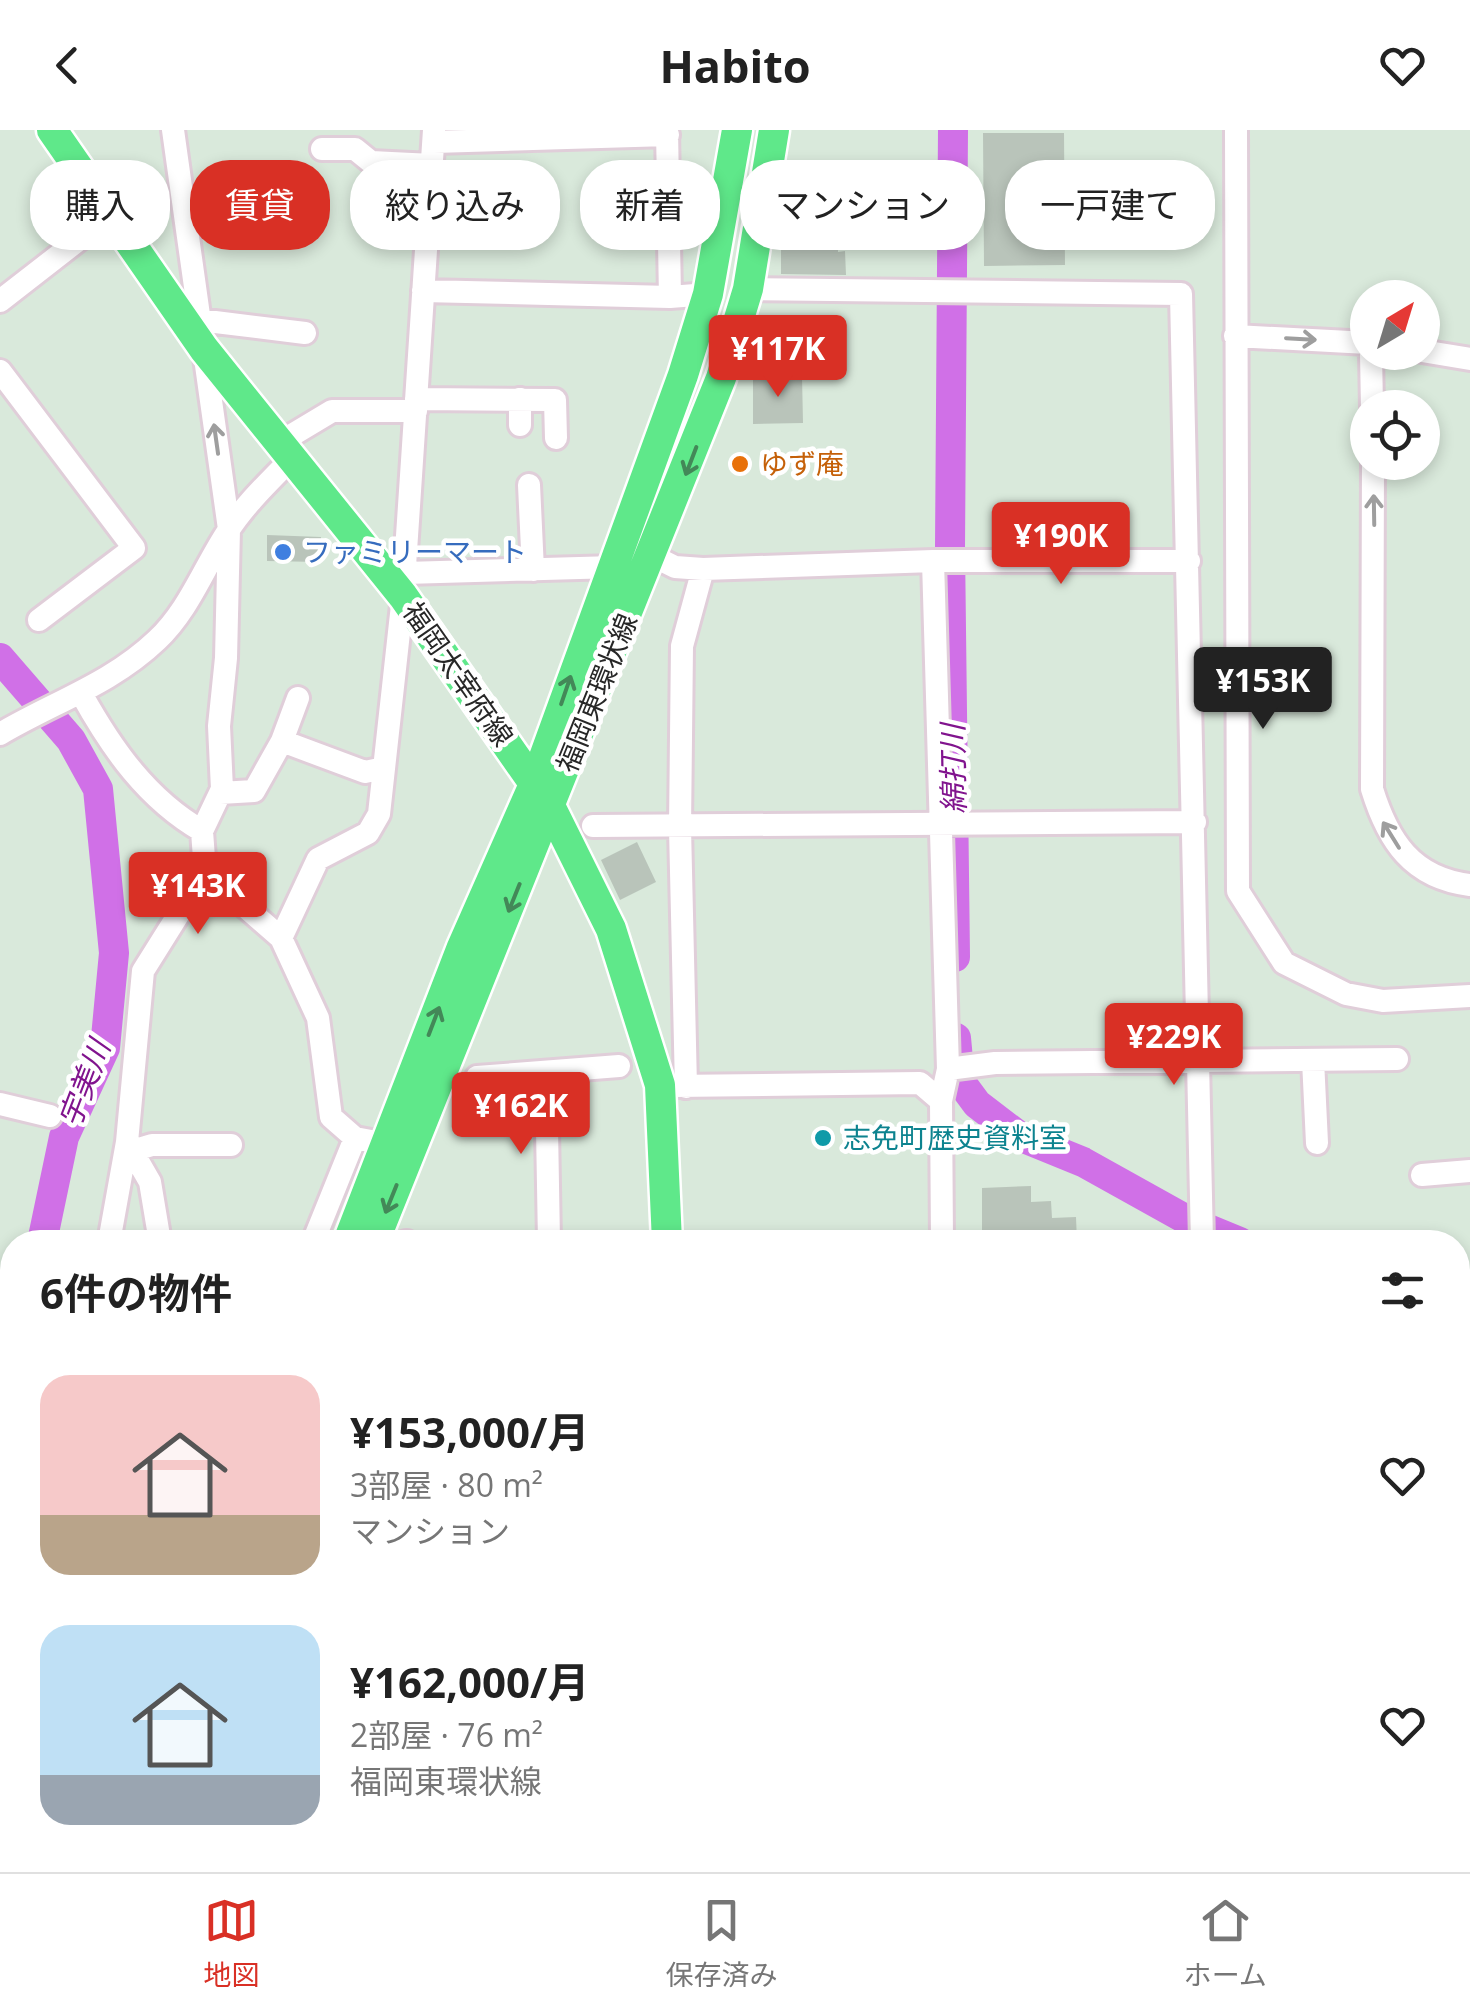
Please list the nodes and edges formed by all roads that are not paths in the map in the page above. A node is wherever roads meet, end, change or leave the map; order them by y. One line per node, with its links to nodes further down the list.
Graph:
1 (52, 130): 9 (main road, 福岡太宰府線)
2 (172, 130): 18 (street)
3 (738, 130): 14 (main road, 福岡東環状線)
4 (774, 130): 12 (main road, 福岡東環状線)
5 (1236, 130): 19 (street)
6 (668, 132): 7 (street); 15 (street)
7 (433, 146): 8 (street); 13 (street)
8 (322, 149)
9 (71, 160)
10 (66, 250): 16 (street)
11 (134, 250): 18 (main road, 福岡太宰府線)
12 (748, 290): 32 (main road, 福岡東環状線, one-way to 32); 34 (street)
13 (424, 292): 15 (street); 25 (street)
14 (708, 294): 15 (street); 35 (main road, 福岡東環状線)
15 (670, 297)
16 (0, 301)
17 (305, 333): 18 (street)
18 (202, 335): 28 (main road, 福岡太宰府線); 31 (street, one-way to 18)
19 (1235, 336): 20 (street, one-way to 20); 55 (street)
20 (1350, 342)
21 (1440, 354): 22 (street)
22 (1470, 358)
23 (0, 372): 39 (street)
24 (520, 399): 25 (street); 26 (street); 27 (street)
25 (416, 405): 28 (street); 38 (street)
26 (520, 425)
27 (556, 438)
28 (288, 448): 31 (street); 38 (main road, 福岡太宰府線)
29 (1373, 480): 53 (street, one-way to 29)
30 (529, 485): 37 (street)
31 (229, 529): 40 (street); 45 (street)
32 (653, 556): 36 (street); 46 (main road, 福岡東環状線)
33 (934, 561): 34 (street); 36 (street); 48 (street)
34 (1189, 561): 47 (street)
35 (614, 567): 37 (street); 46 (main road, 福岡東環状線, one-way to 35)
36 (704, 569): 50 (street)
37 (533, 570): 38 (street)
38 (404, 584): 44 (street); 46 (main road, 福岡太宰府線)
39 (39, 620)
40 (78, 696): 42 (street); 51 (street)
41 (298, 698): 43 (street)
42 (4, 732)
43 (282, 742): 44 (street); 45 (street)
44 (384, 768): 54 (street)
45 (220, 793): 51 (street)
46 (543, 795): 63 (main road, 福岡太宰府線); 69 (main road, 福岡東環状線, one-way to 46); 78 (main road, 福岡東環状線, one-way to 78)
47 (1195, 822): 48 (street); 58 (street)
48 (942, 825): 50 (street); 60 (street)
49 (593, 826): 50 (street)
50 (680, 828): 63 (street)
51 (202, 831): 52 (street)
52 (205, 872): 54 (street); 71 (street)
53 (1470, 885)
54 (281, 938): 67 (street)
55 (1470, 996)
56 (1397, 1059): 57 (street)
57 (1313, 1060): 58 (street); 68 (street)
58 (1200, 1062): 60 (street); 82 (street)
59 (620, 1066): 61 (street)
60 (948, 1069): 64 (street)
61 (546, 1072): 62 (street); 79 (street)
62 (476, 1077)
63 (673, 1086): 64 (street); 80 (main road, 福岡太宰府線)
64 (941, 1101): 81 (street)
65 (0, 1104): 66 (street)
66 (50, 1116)
67 (355, 1138): 69 (street); 76 (street)
68 (1318, 1143)
69 (387, 1144): 77 (main road, 福岡東環状線)
70 (232, 1145): 71 (street)
71 (130, 1146): 74 (street); 75 (street)
72 (1470, 1171): 73 (street)
73 (1422, 1175)
74 (112, 1230)
75 (158, 1230)
76 (318, 1230)
77 (353, 1230)
78 (379, 1230)
79 (549, 1230)
80 (667, 1230)
81 (942, 1230)
82 (1202, 1230)

